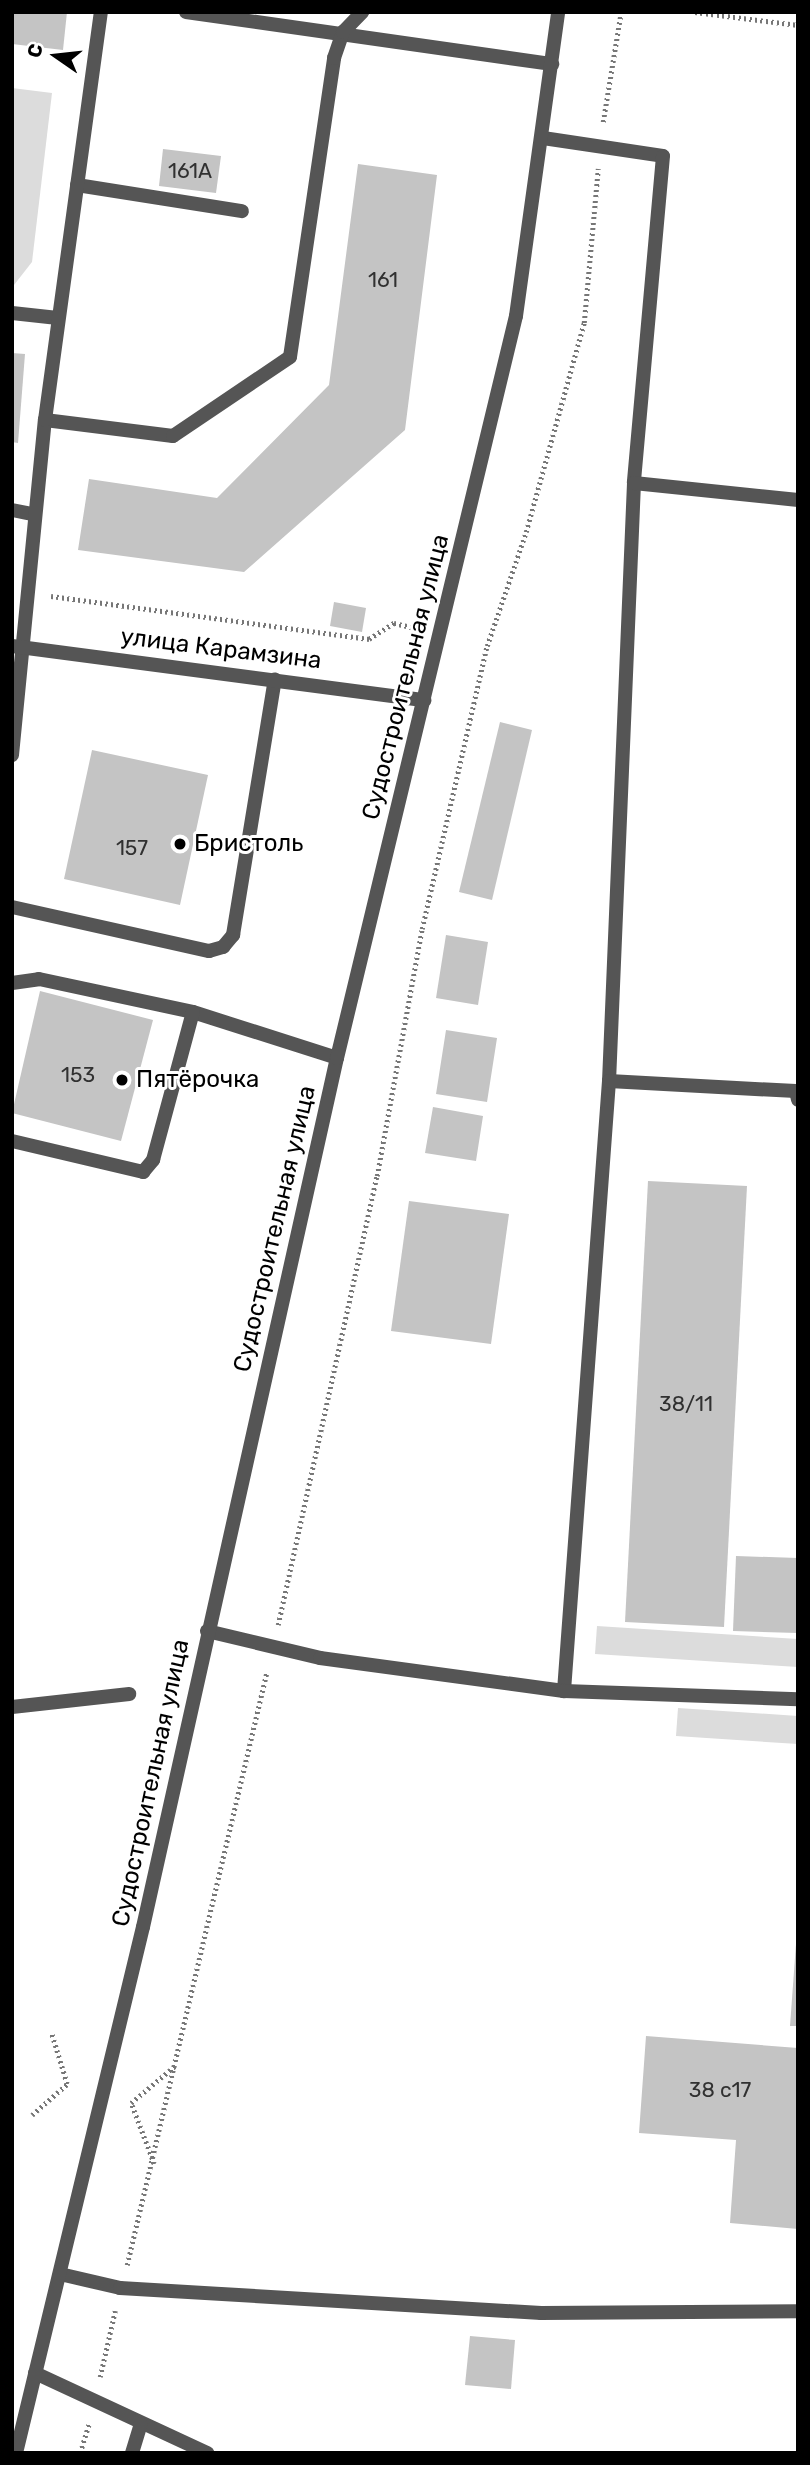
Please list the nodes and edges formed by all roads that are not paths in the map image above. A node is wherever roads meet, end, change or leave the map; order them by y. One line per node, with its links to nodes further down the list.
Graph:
1 (101, 12): 8 (street)
2 (186, 12): 5 (street)
3 (362, 12): 5 (street)
4 (558, 12): 6 (street, Судостроительная улица)
5 (343, 32): 6 (street); 12 (street)
6 (552, 64): 7 (street, Судостроительная улица)
7 (543, 138): 13 (street); 19 (street, Судостроительная улица)
8 (77, 185): 9 (street); 11 (street)
9 (242, 211)
10 (12, 313): 11 (street)
11 (58, 318): 12 (street)
12 (45, 420): 16 (street)
13 (634, 483): 14 (street); 25 (street)
14 (798, 500)
15 (12, 510): 16 (street)
16 (33, 514): 17 (street)
17 (18, 646): 18 (street, улица Карамзина); 20 (street)
18 (275, 679): 19 (street, улица Карамзина); 21 (street)
19 (424, 700): 24 (street, Судостроительная улица)
20 (12, 755)
21 (12, 907)
22 (12, 983): 23 (street)
23 (193, 1012): 24 (street); 27 (street)
24 (337, 1058): 28 (street, Судостроительная улица)
25 (609, 1082): 26 (street); 29 (street)
26 (798, 1100)
27 (12, 1141)
28 (207, 1631): 29 (street); 33 (street, Судостроительная улица)
29 (564, 1691): 31 (street)
30 (129, 1694): 32 (street)
31 (798, 1699)
32 (12, 1707)
33 (60, 2274): 34 (street); 35 (street, Судостроительная улица)
34 (798, 2311)
35 (35, 2373): 36 (street); 37 (street, Судостроительная улица)
36 (141, 2424): 38 (street); 39 (street)
37 (16, 2453)
38 (132, 2453)
39 (208, 2453)

